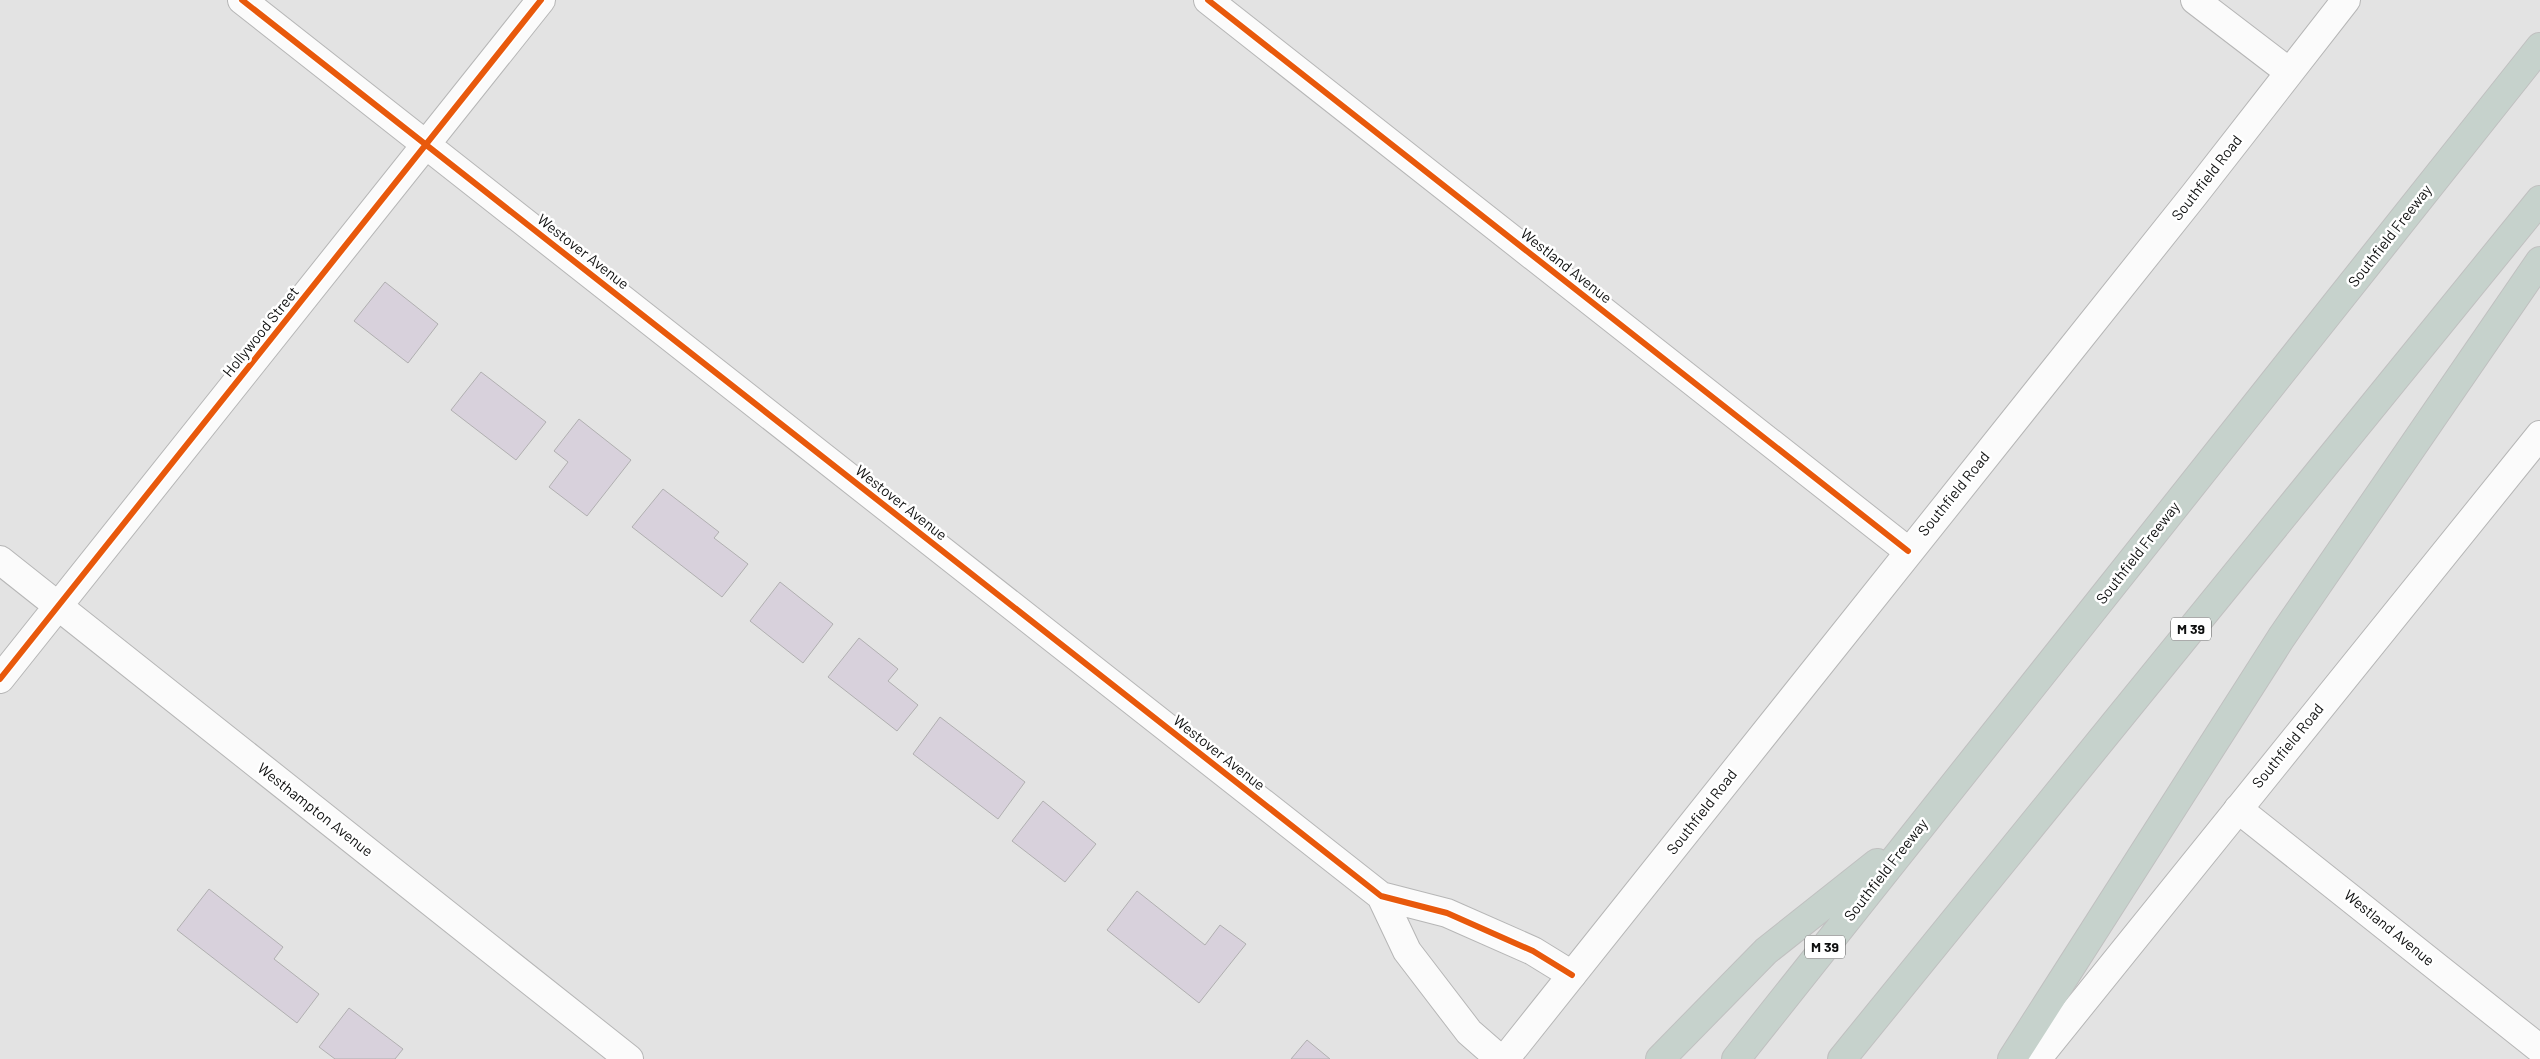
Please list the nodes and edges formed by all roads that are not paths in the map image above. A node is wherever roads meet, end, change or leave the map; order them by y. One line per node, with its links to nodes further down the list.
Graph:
1 (242, 0): 8 (street, Westover Avenue)
2 (541, 0): 8 (street, Hollywood Street)
3 (1208, 0): 12 (street, Westland Avenue)
4 (2195, 0): 7 (street)
5 (2346, 0): 7 (street, Southfield Road)
6 (2540, 47): 17 (highway, Southfield Freeway / M 39)
7 (2289, 72): 12 (street, Southfield Road)
8 (425, 145): 14 (street, Hollywood Street); 18 (street, Westover Avenue)
9 (2540, 200): 26 (highway, M 39)
10 (2540, 261): 27 (highway)
11 (2540, 435): 16 (street, Southfield Road)
12 (1908, 551): 19 (street, Southfield Road)
13 (0, 560): 14 (street, Westhampton Avenue)
14 (58, 606): 15 (street, Hollywood Street); 21 (street, Westhampton Avenue)
15 (0, 679)
16 (2238, 809): 20 (street, Westland Avenue); 28 (street, Southfield Road)
17 (1914, 834): 24 (highway); 25 (highway, Southfield Freeway / M 39)
18 (1380, 896): 19 (street, Westover Avenue); 22 (street, Westover Avenue)
19 (1572, 975): 23 (street, Southfield Road)
20 (2540, 1049)
21 (630, 1059)
22 (1500, 1059)
23 (1505, 1059)
24 (1660, 1059)
25 (1736, 1059)
26 (1842, 1059)
27 (2012, 1059)
28 (2037, 1059)

